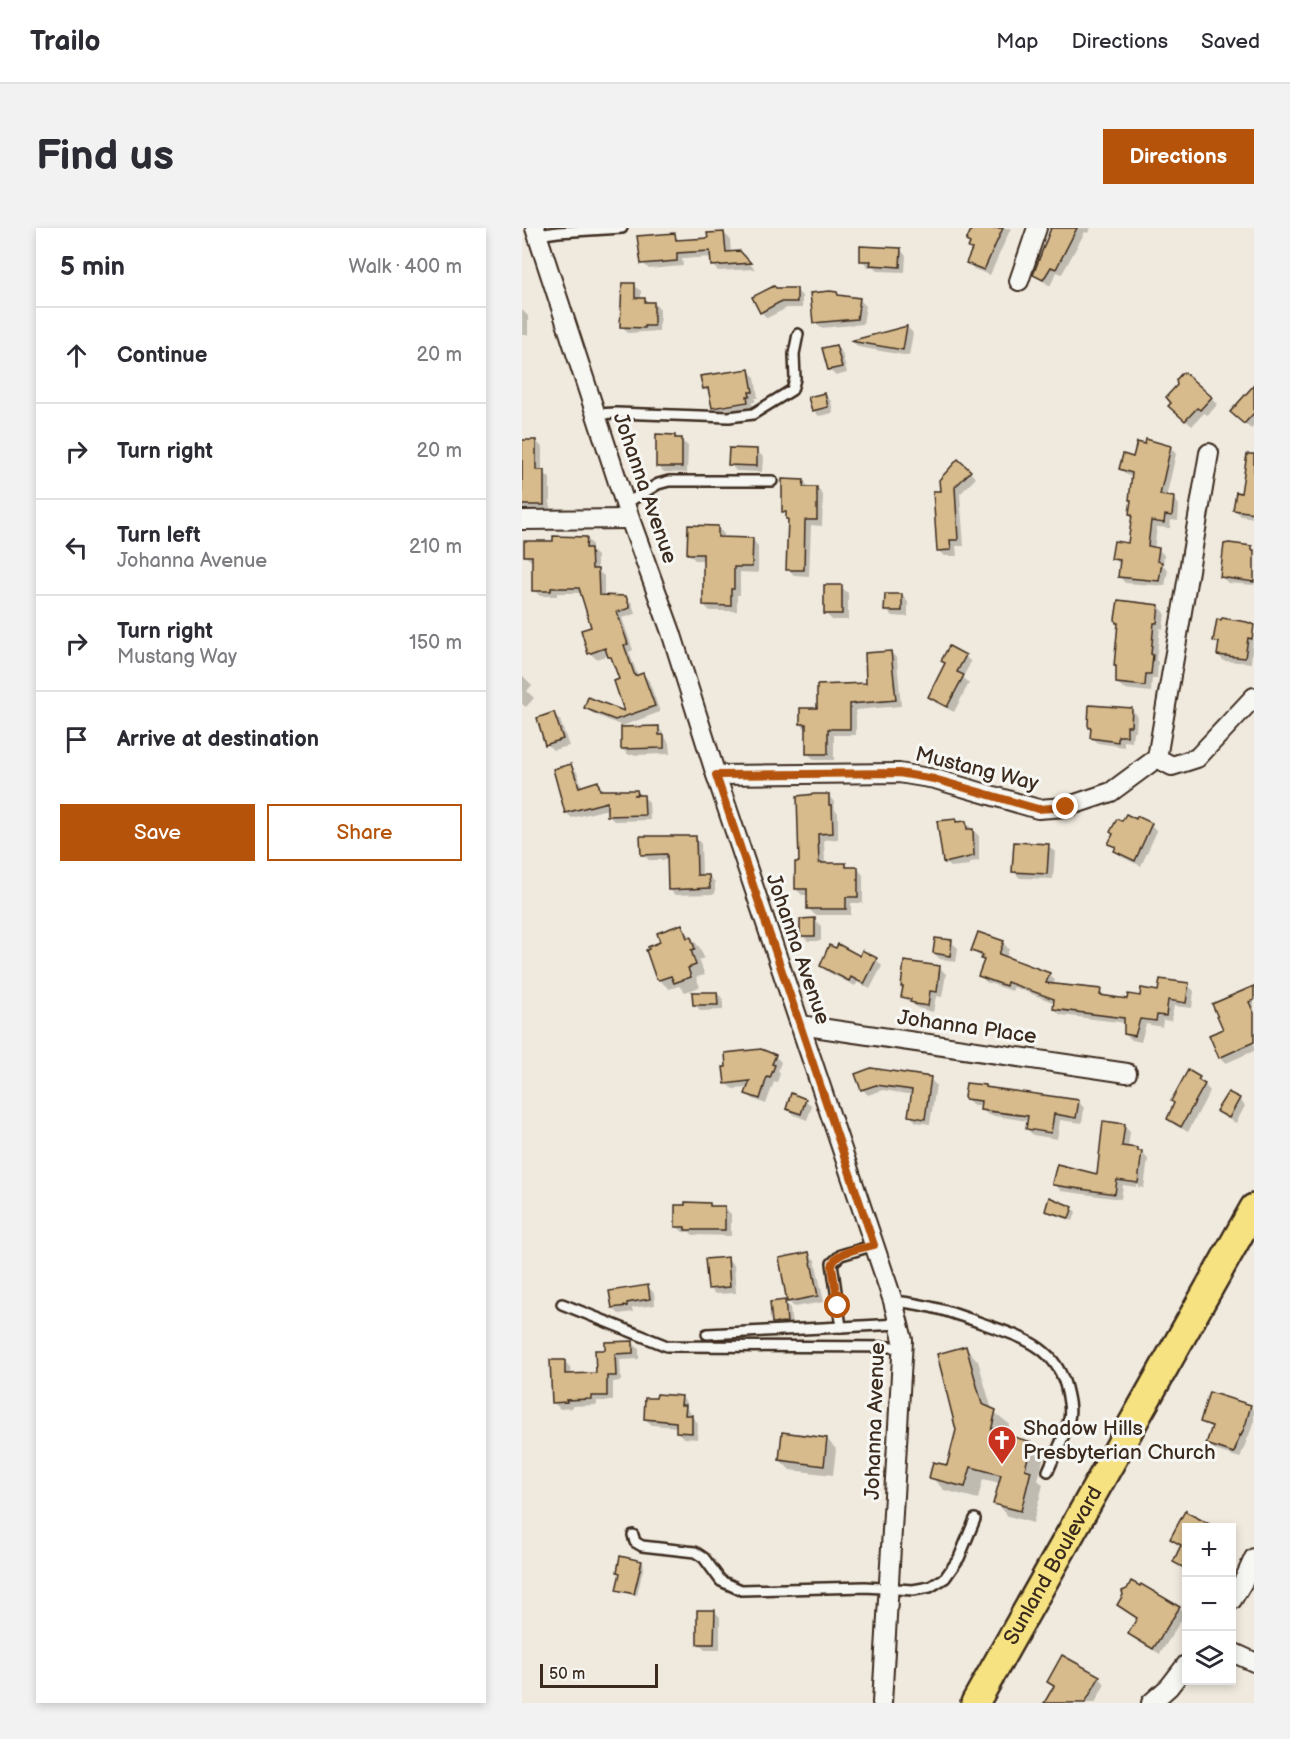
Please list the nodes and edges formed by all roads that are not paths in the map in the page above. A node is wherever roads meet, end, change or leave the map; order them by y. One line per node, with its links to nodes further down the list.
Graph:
1 (622, 228): 3 (lane)
2 (1037, 228): 4 (street)
3 (536, 232): 6 (street, Johanna Avenue)
4 (1019, 281)
5 (798, 334): 6 (lane)
6 (596, 414): 9 (street, Johanna Avenue)
7 (1209, 453): 12 (street)
8 (772, 481): 9 (lane)
9 (628, 512): 10 (street); 13 (street, Johanna Avenue)
10 (522, 520)
11 (1254, 697): 12 (street)
12 (1158, 758): 13 (street, Mustang Way)
13 (716, 775): 14 (street, Johanna Avenue)
14 (800, 1025): 15 (street, Johanna Place); 17 (street, Johanna Avenue)
15 (1127, 1073)
16 (1252, 1215): 34 (main road, Sunland Boulevard)
17 (874, 1245): 18 (street, Johanna Avenue); 21 (lane)
18 (893, 1301): 20 (street, Johanna Avenue); 24 (lane)
19 (562, 1304): 23 (lane)
20 (898, 1324): 21 (lane); 23 (street, Johanna Avenue)
21 (841, 1327): 22 (lane)
22 (707, 1334)
23 (902, 1347): 28 (street, Johanna Avenue)
24 (1048, 1471)
25 (975, 1519): 28 (lane)
26 (633, 1535): 28 (lane)
27 (1254, 1558): 29 (street)
28 (889, 1588): 33 (street, Johanna Avenue)
29 (1236, 1593)
30 (1236, 1654): 31 (street)
31 (1254, 1662)
32 (1182, 1670): 35 (street)
33 (882, 1703)
34 (975, 1703)
35 (1151, 1703)

